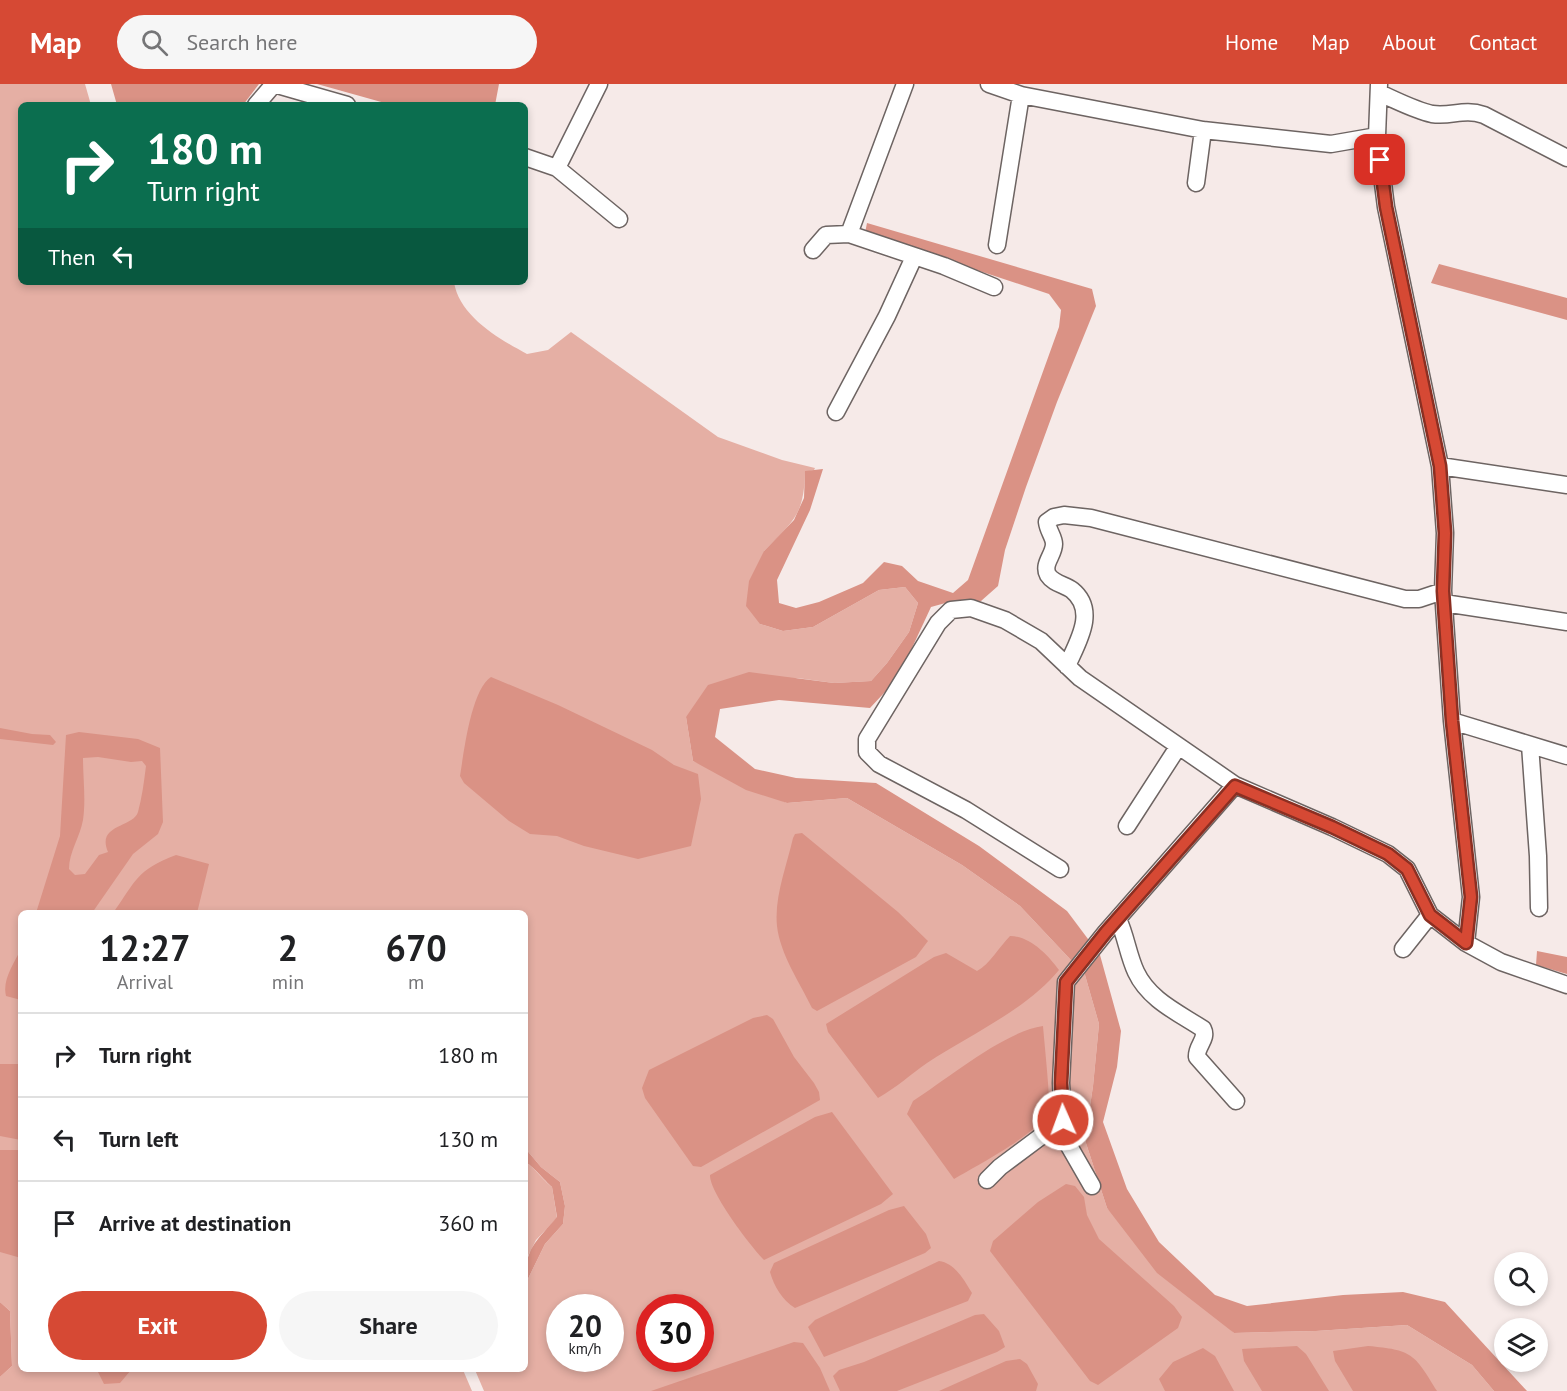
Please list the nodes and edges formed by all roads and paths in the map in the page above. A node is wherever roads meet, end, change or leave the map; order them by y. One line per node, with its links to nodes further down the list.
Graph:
1 (274, 84): 7 (street); 8 (street)
2 (599, 84): 13 (street)
3 (905, 84): 16 (street)
4 (989, 84): 6 (street)
5 (1379, 88): 10 (street); 12 (street)
6 (1021, 95): 9 (street); 17 (street)
7 (259, 102)
8 (337, 102)
9 (1203, 130): 10 (street); 14 (street)
10 (1377, 136): 22 (street)
11 (528, 158): 13 (street)
12 (1567, 158)
13 (557, 168): 15 (street)
14 (1196, 183)
15 (619, 219)
16 (849, 234): 18 (street); 19 (street)
17 (997, 245)
18 (813, 250)
19 (914, 257): 20 (street); 21 (street)
20 (994, 287)
21 (836, 412)
22 (1440, 466): 23 (street); 24 (street)
23 (1567, 485)
24 (1443, 597): 25 (street); 26 (street); 27 (street)
25 (1567, 622)
26 (1067, 666): 29 (street); 33 (street)
27 (1452, 721): 28 (street); 37 (street)
28 (1530, 745): 30 (street); 34 (street)
29 (1178, 747): 31 (street); 32 (street)
30 (1567, 756)
31 (1235, 786): 35 (street); 36 (street)
32 (1127, 826)
33 (1060, 869)
34 (1539, 908)
35 (1430, 915): 37 (street); 38 (street)
36 (1118, 919): 40 (street); 41 (street)
37 (1466, 943): 39 (street)
38 (1403, 949)
39 (1567, 985)
40 (1236, 1101)
41 (1063, 1120): 42 (street); 43 (street)
42 (987, 1180)
43 (1092, 1186)

